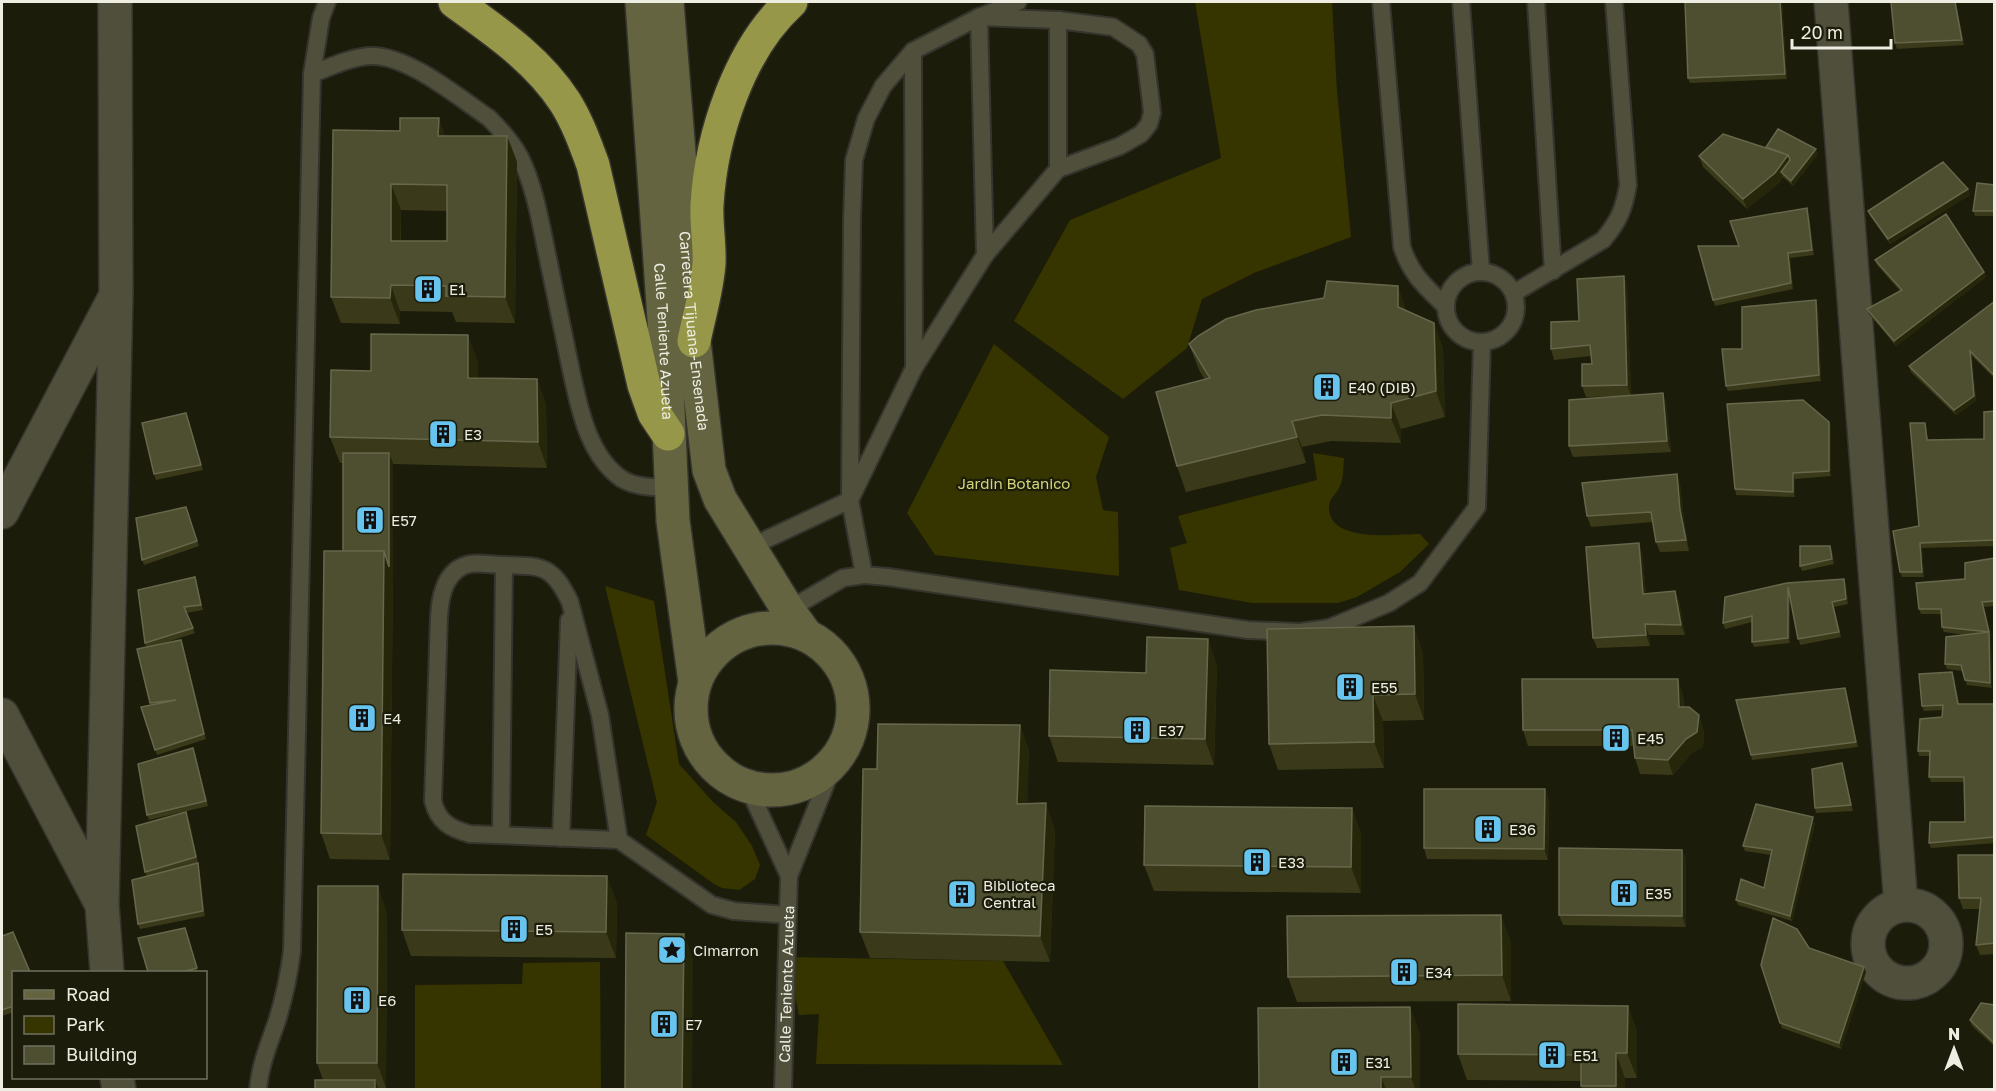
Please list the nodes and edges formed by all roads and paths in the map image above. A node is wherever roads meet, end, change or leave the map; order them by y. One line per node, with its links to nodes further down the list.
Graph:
1 (115, 2): 22 (street)
2 (327, 2): 16 (lane)
3 (455, 2): 27 (highway)
4 (642, 2): 27 (street, Calle Teniente Azueta)
5 (667, 2): 24 (street, Carretera Tijuana-Ensenada)
6 (791, 2): 24 (highway)
7 (1018, 2): 13 (lane)
8 (1381, 2): 23 (lane)
9 (1461, 2): 20 (lane)
10 (1536, 2): 19 (lane)
11 (1614, 2): 19 (lane)
12 (1831, 2): 45 (street)
13 (980, 17): 14 (lane); 15 (lane); 18 (lane)
14 (1058, 20): 17 (lane); 17 (lane)
15 (913, 51): 26 (lane); 29 (lane)
16 (312, 74): 28 (lane); 48 (lane)
17 (1058, 170): 18 (lane)
18 (985, 255): 26 (lane)
19 (1553, 271): 21 (lane)
20 (1481, 272): 21 (lane); 23 (lane)
21 (1514, 293): 25 (lane)
22 (116, 295): 30 (street); 44 (street)
23 (1446, 307): 25 (lane)
24 (694, 341): 31 (street, Carretera Tijuana-Ensenada)
25 (1482, 342): 33 (lane)
26 (914, 368): 29 (lane)
27 (668, 434): 28 (street, Calle Teniente Azueta)
28 (671, 488): 36 (street, Calle Teniente Azueta)
29 (850, 500): 31 (lane); 33 (lane)
30 (2, 512)
31 (748, 548): 35 (street, Carretera Tijuana-Ensenada)
32 (504, 565): 34 (lane); 40 (lane); 40 (lane)
33 (864, 575): 35 (lane)
34 (570, 602): 41 (lane); 42 (lane)
35 (797, 622): 36 (street); 38 (street)
36 (695, 682): 39 (street)
37 (2, 716): 44 (street)
38 (835, 761): 39 (street); 43 (lane, Calle Teniente Azueta)
39 (748, 787): 43 (lane, Calle Teniente Azueta)
40 (501, 835): 41 (lane)
41 (561, 838): 42 (lane)
42 (619, 840): 46 (lane)
43 (789, 876): 46 (lane, Calle Teniente Azueta)
44 (102, 905): 47 (street)
45 (1901, 905)
46 (788, 915): 49 (lane, Calle Teniente Azueta)
47 (107, 971)
48 (258, 1089)
49 (783, 1089)

